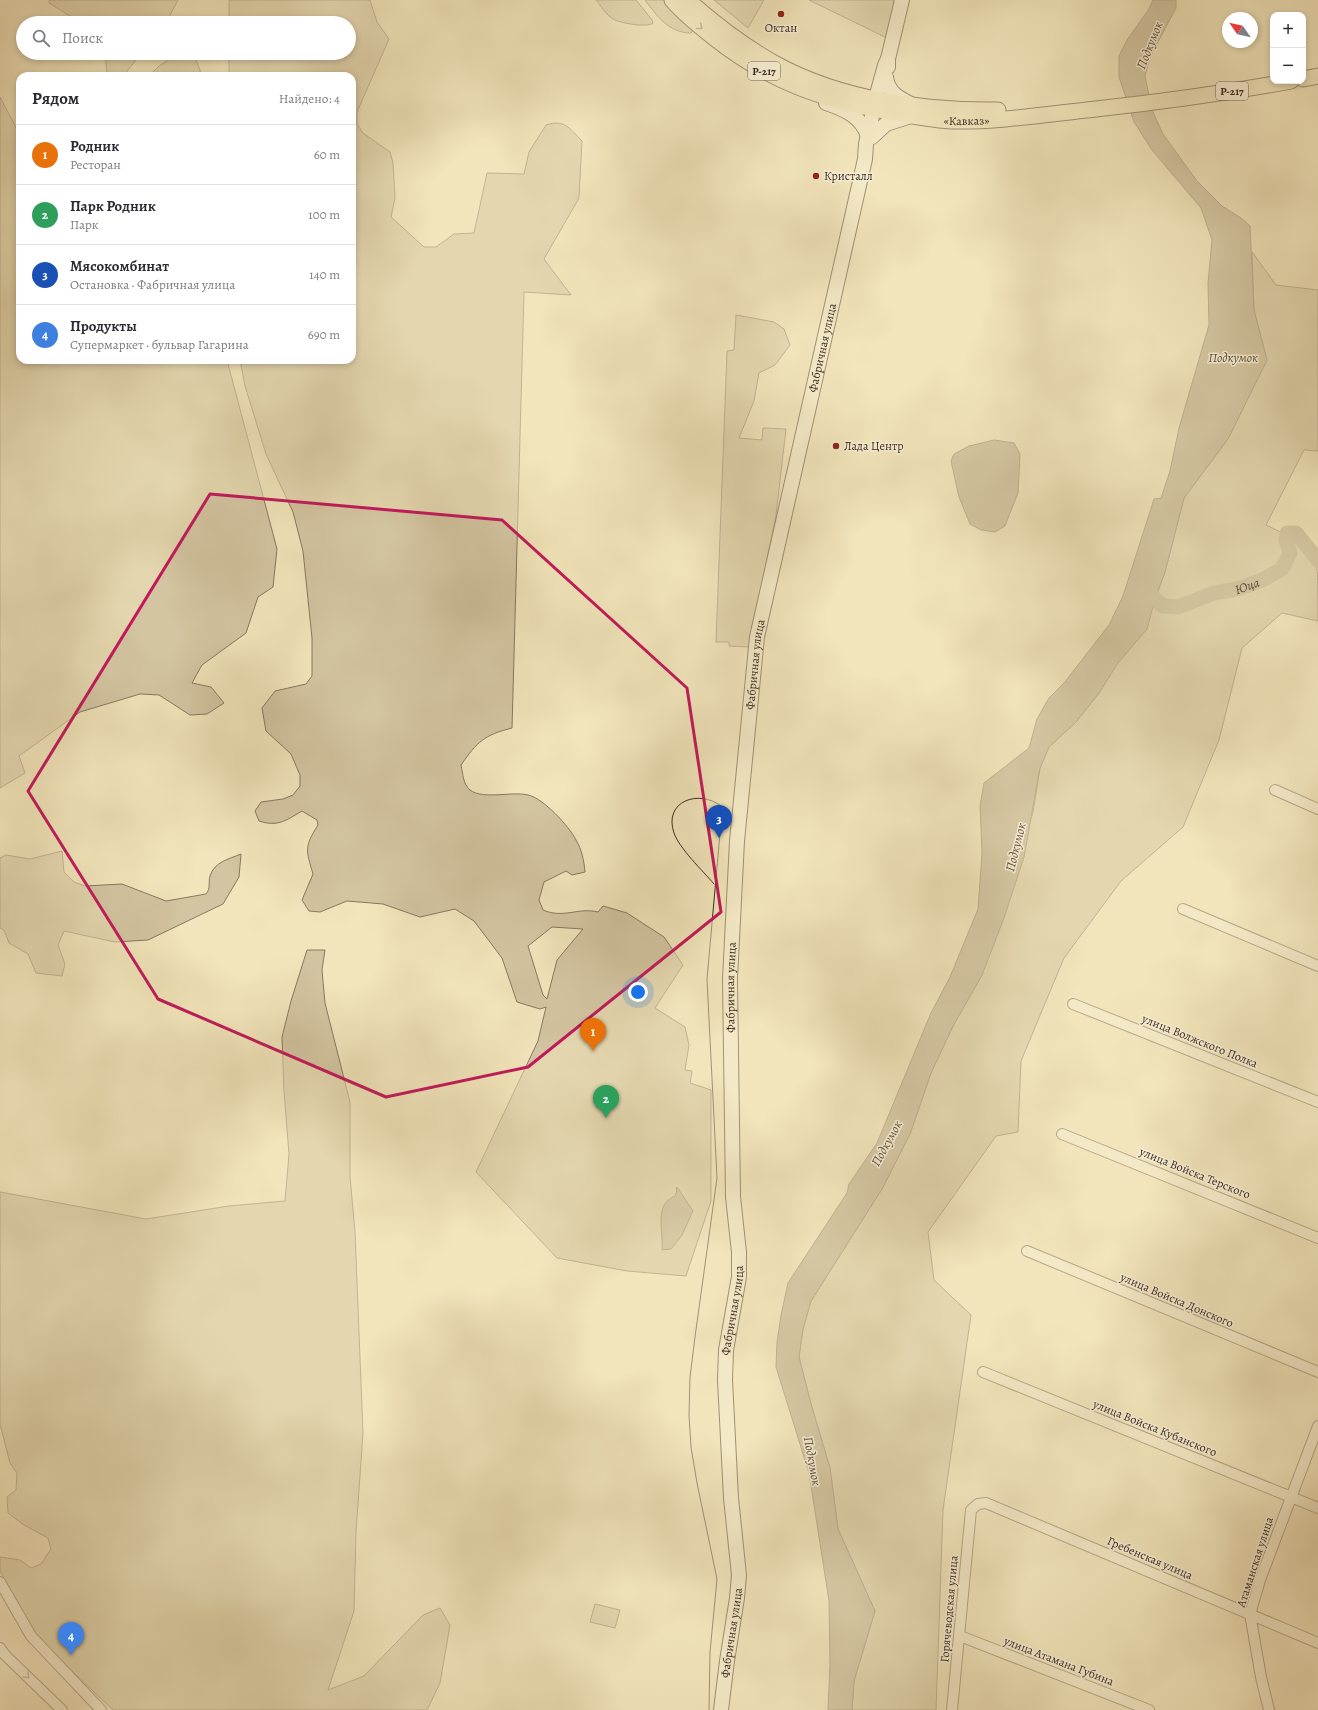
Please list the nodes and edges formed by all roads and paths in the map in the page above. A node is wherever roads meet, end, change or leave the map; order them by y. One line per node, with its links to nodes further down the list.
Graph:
1 (672, 0): 4 (main road, «Кавказ» / Р-217, one-way to 4)
2 (688, 0): 11 (main road, «Кавказ» / Р-217)
3 (902, 0): 14 (main road)
4 (743, 60): 14 (main road, «Кавказ» / Р-217); 14 (main road)
5 (1318, 68): 6 (main road)
6 (1306, 70)
7 (1318, 76): 9 (main road)
8 (1270, 77): 12 (main road, «Кавказ» / Р-217)
9 (1306, 78)
10 (1270, 83): 12 (main road, «Кавказ» / Р-217)
11 (850, 93): 14 (main road, «Кавказ» / Р-217); 14 (main road)
12 (1173, 95): 13 (main road, «Кавказ» / Р-217)
13 (1105, 103): 15 (main road, «Кавказ» / Р-217); 16 (main road, «Кавказ» / Р-217)
14 (877, 105): 15 (main road); 16 (main road, «Кавказ» / Р-217); 16 (main road); 16 (main road); 39 (main road, Фабричная улица)
15 (1001, 110): 16 (main road, «Кавказ» / Р-217)
16 (912, 111)
17 (1275, 790): 18 (street)
18 (1318, 808)
19 (1183, 909): 20 (street)
20 (1318, 966)
21 (1073, 1004): 22 (street, улица Волжского Полка)
22 (1318, 1102)
23 (1062, 1134): 24 (street, улица Войска Терского)
24 (1318, 1238)
25 (1027, 1252): 27 (street, улица Войска Донского)
26 (983, 1372): 29 (street, улица Войска Кубанского)
27 (1318, 1372)
28 (1318, 1426): 29 (street, Атаманская улица)
29 (1290, 1497): 30 (street, улица Войска Кубанского); 33 (street, Атаманская улица)
30 (1318, 1508)
31 (971, 1510): 33 (street, Гребенская улица); 34 (street, Горячеводская улица)
32 (0, 1582): 38 (street)
33 (1250, 1614): 35 (street, Гребенская улица); 42 (street, Атаманская улица)
34 (960, 1636): 40 (street, Горячеводская улица); 41 (street, улица Атамана Губина)
35 (1318, 1643)
36 (0, 1648): 37 (street, one-way to 37)
37 (62, 1710)
38 (101, 1710)
39 (721, 1710)
40 (952, 1710)
41 (1149, 1710)
42 (1269, 1710)

